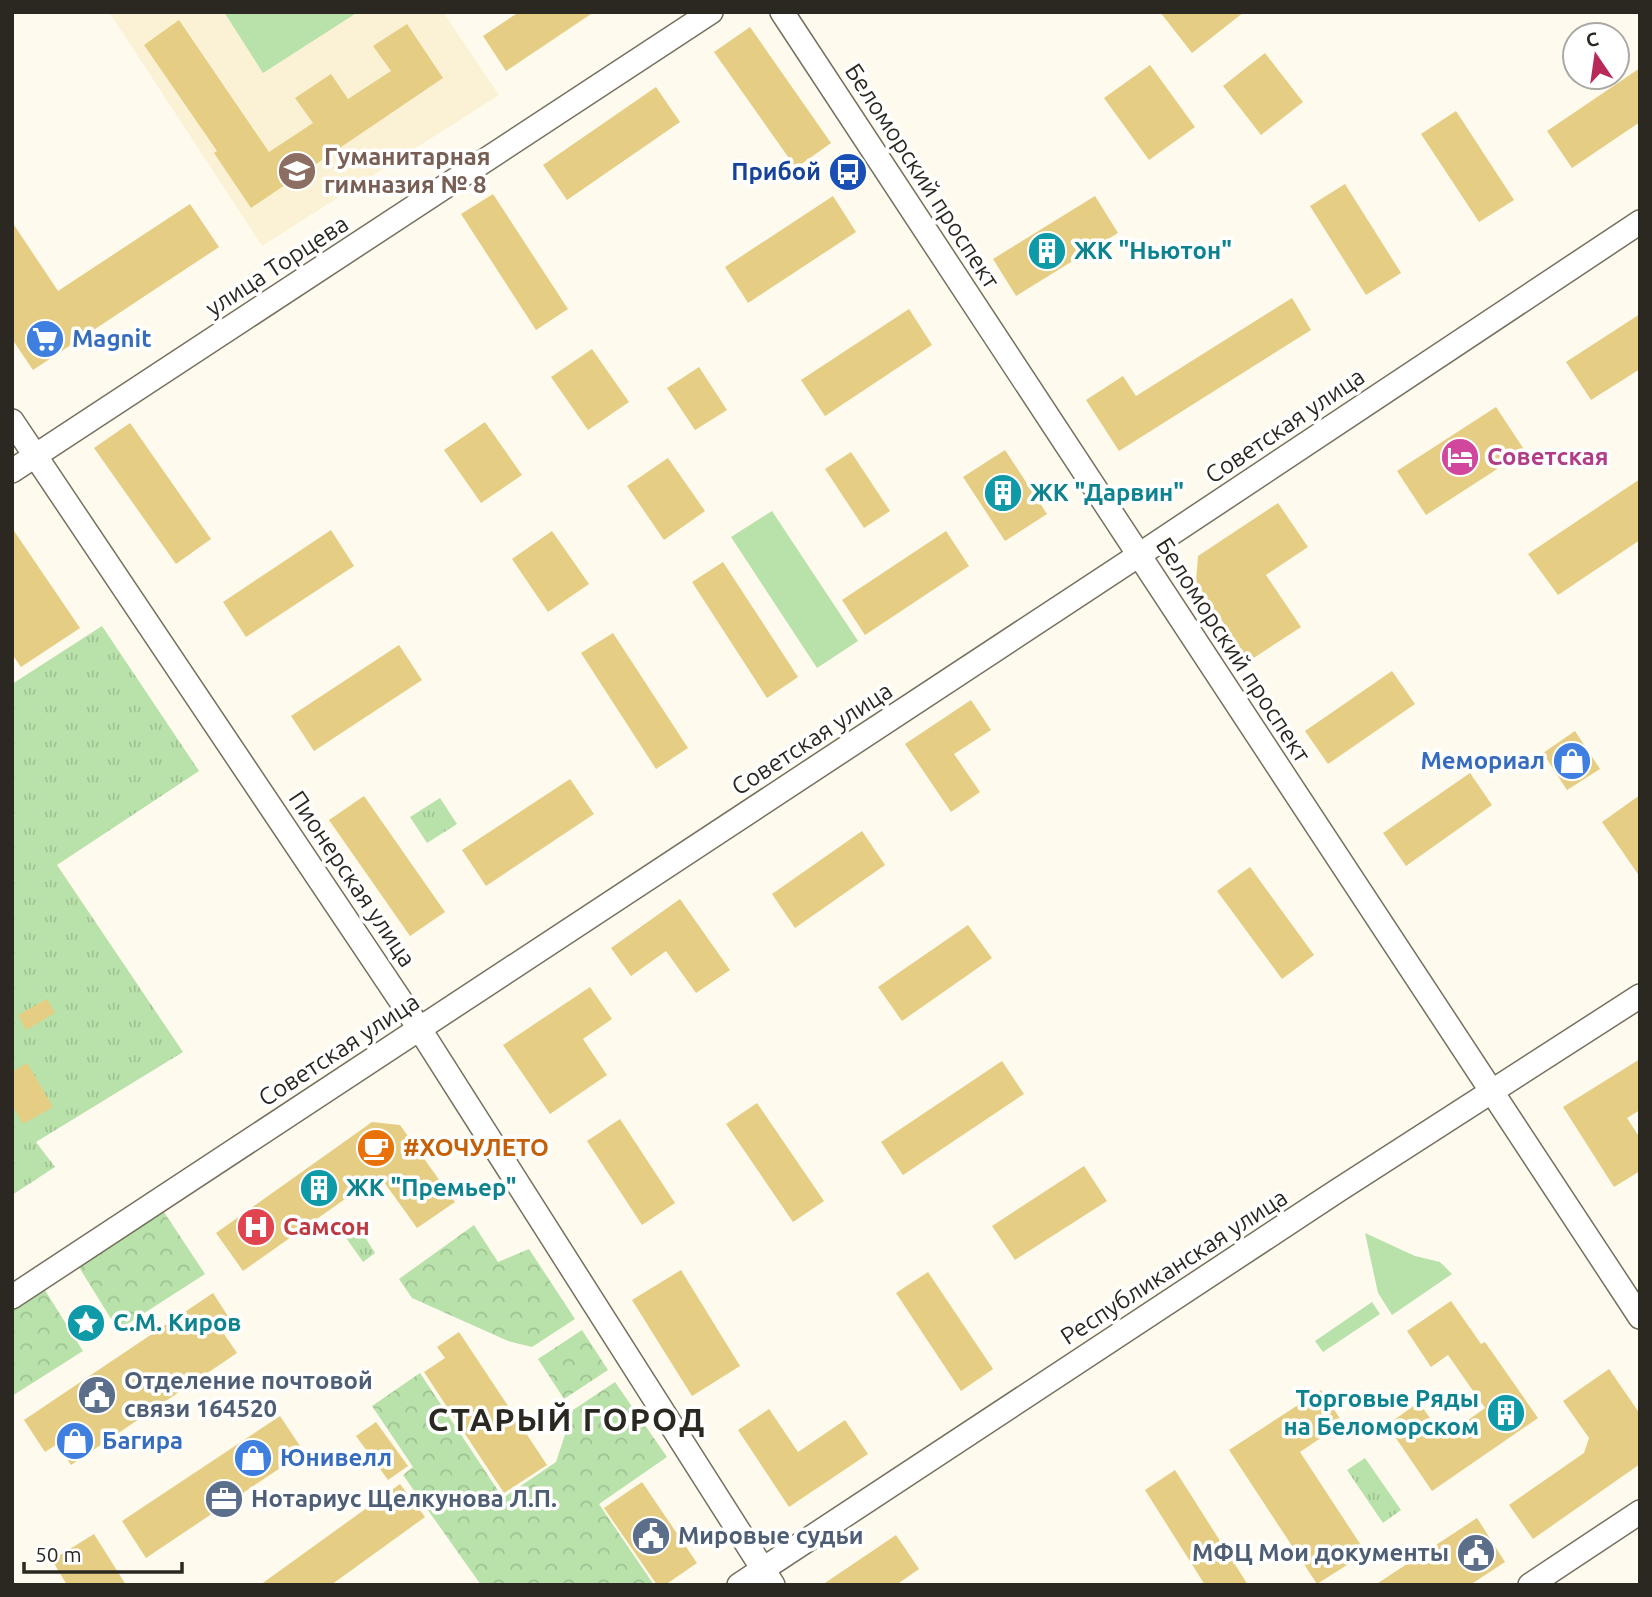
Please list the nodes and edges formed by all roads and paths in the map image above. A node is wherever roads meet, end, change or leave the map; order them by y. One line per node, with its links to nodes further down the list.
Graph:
1 (711, 12): 5 (street, улица Торцева)
2 (782, 12): 7 (street, Беломорский проспект)
3 (1640, 222): 7 (street, Советская улица)
4 (12, 421): 5 (street, Пионерская улица)
5 (36, 455): 6 (street, улица Торцева); 9 (street, Пионерская улица)
6 (12, 471)
7 (1139, 555): 9 (street, Советская улица); 10 (street, Беломорский проспект)
8 (1640, 996): 10 (street, Республиканская улица)
9 (419, 1028): 11 (street, Советская улица); 14 (street, Пионерская улица)
10 (1492, 1091): 12 (street, Беломорский проспект); 14 (street, Республиканская улица)
11 (12, 1297)
12 (1640, 1317)
13 (1640, 1512): 16 (street)
14 (768, 1577): 15 (street, Республиканская улица)
15 (739, 1585)
16 (1530, 1585)

